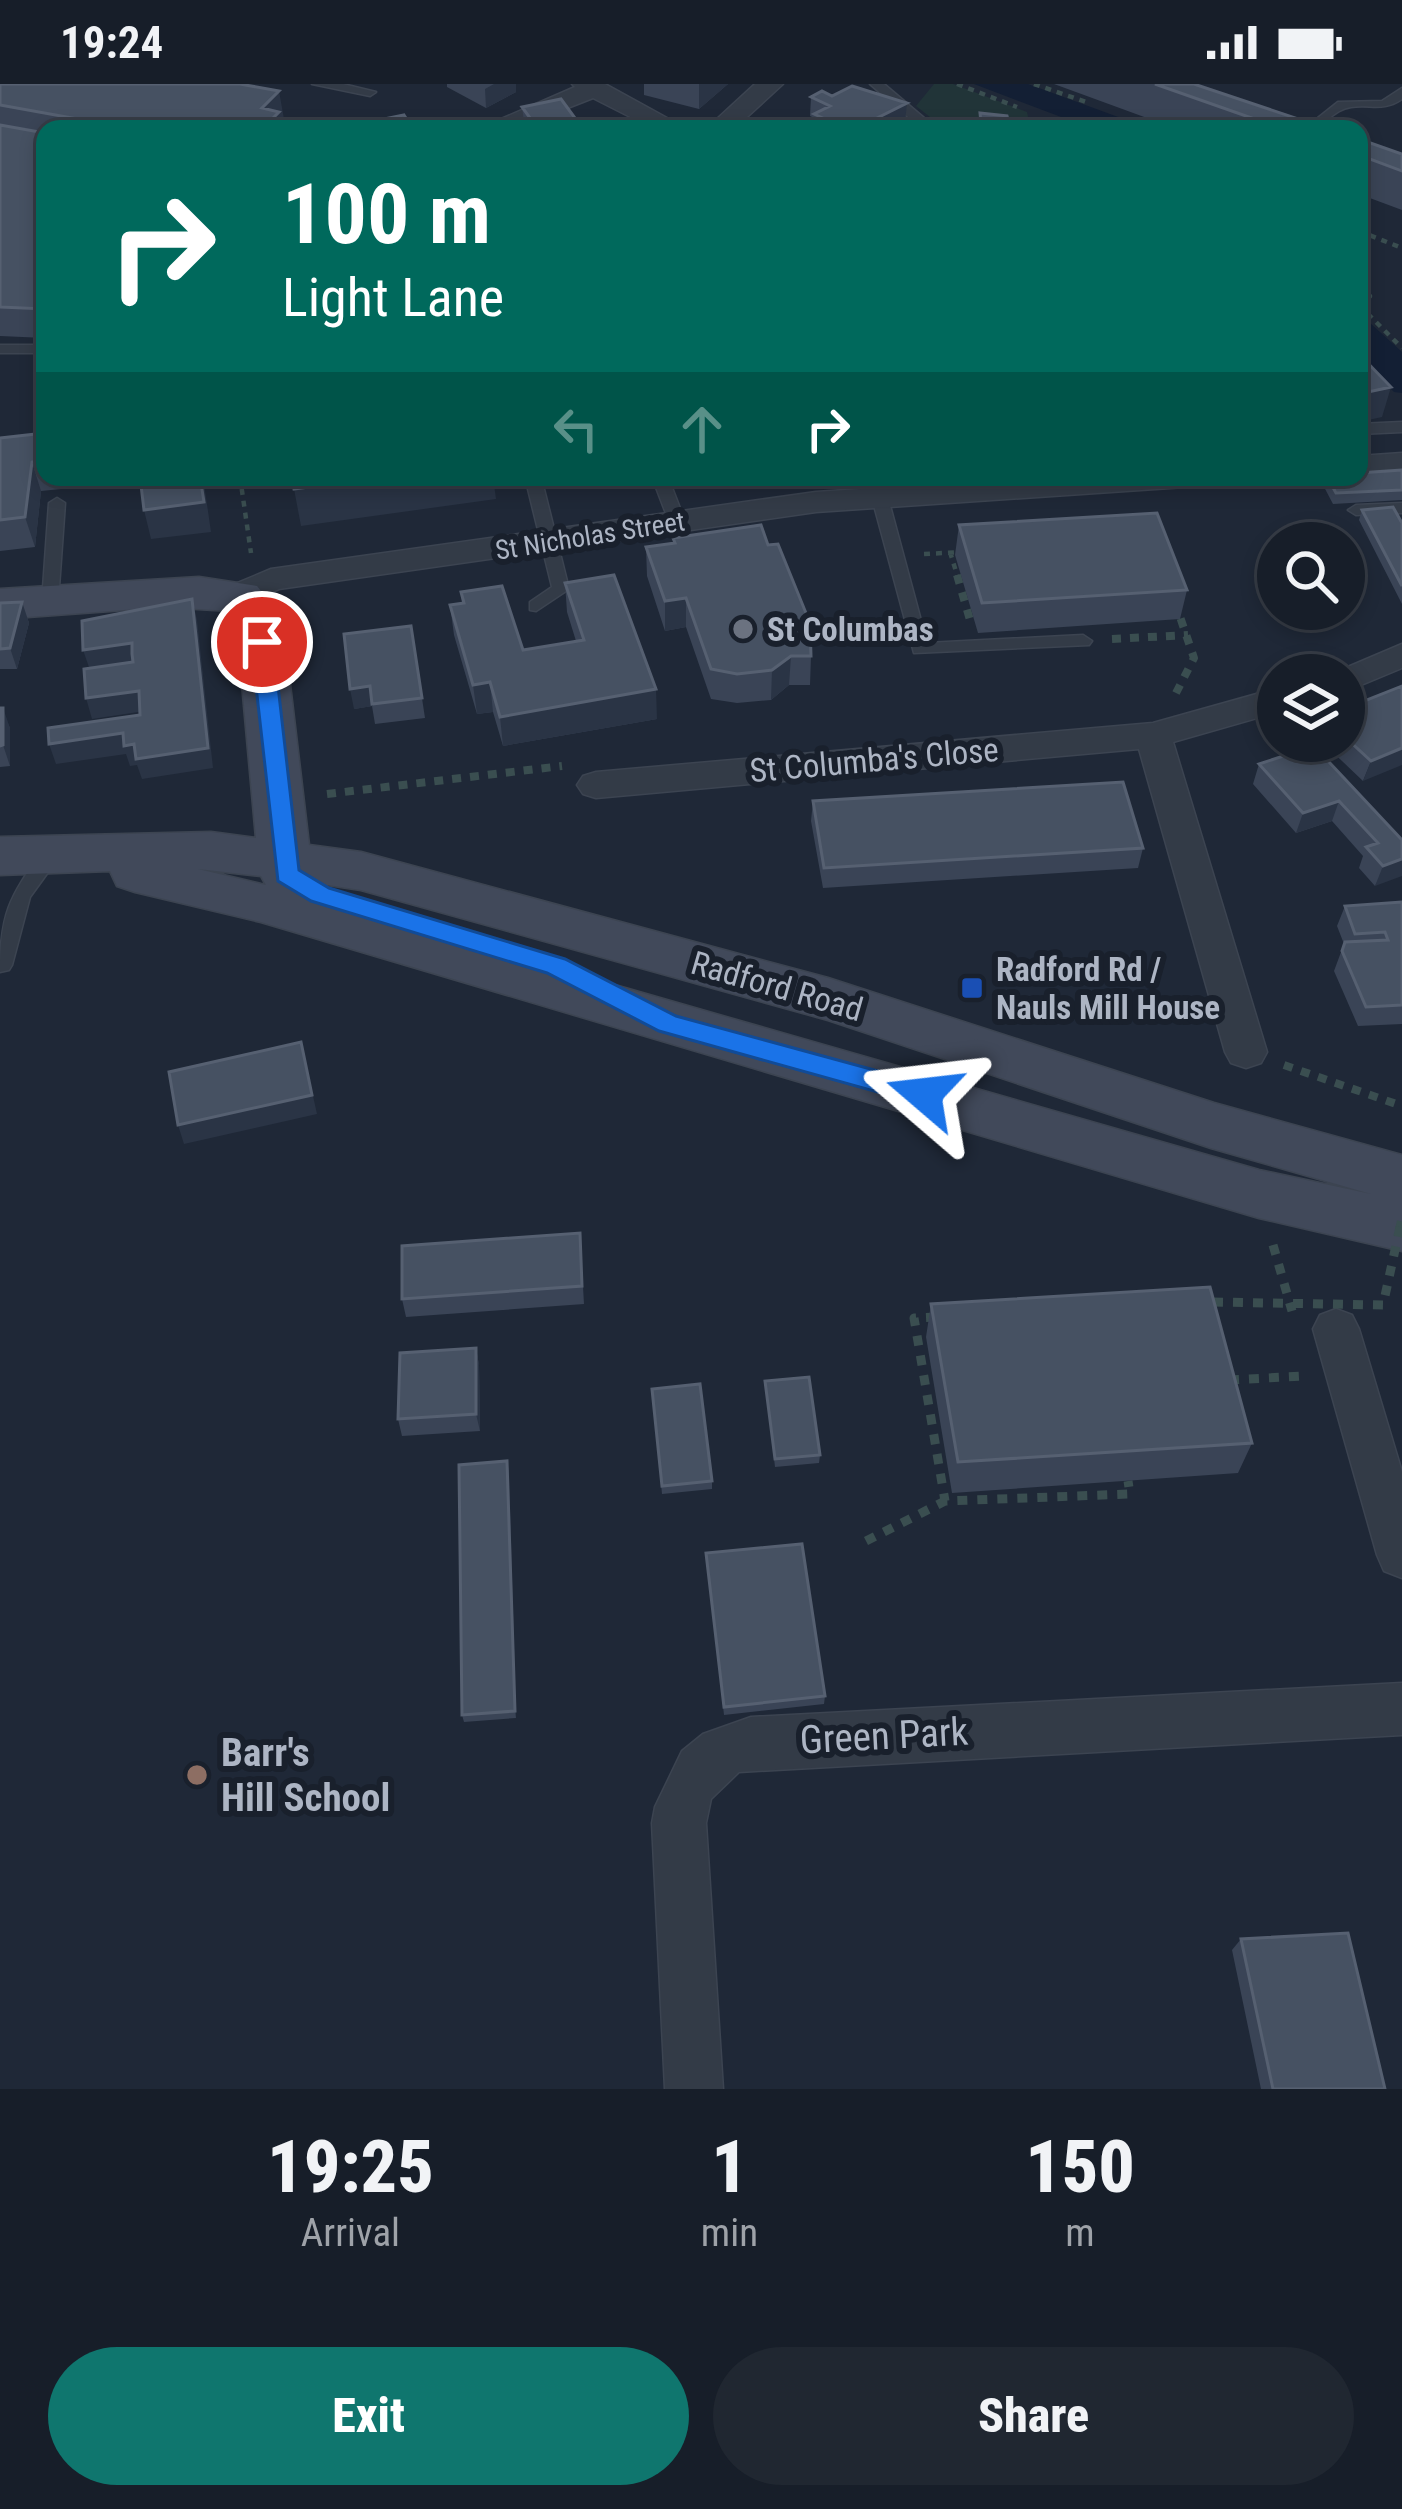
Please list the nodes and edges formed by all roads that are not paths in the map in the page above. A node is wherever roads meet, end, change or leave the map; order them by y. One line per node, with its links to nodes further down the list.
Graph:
1 (318, 84): 6 (lane)
2 (770, 84): 11 (street)
3 (876, 84): 12 (lane)
4 (1356, 85): 8 (lane)
5 (589, 87): 9 (street); 10 (street)
6 (370, 92)
7 (1402, 92): 8 (lane)
8 (1351, 102): 13 (lane)
9 (512, 120)
10 (656, 120)
11 (729, 120)
12 (917, 120)
13 (1320, 120)
14 (36, 349): 15 (lane)
15 (0, 350)
16 (1402, 428): 17 (lane)
17 (1368, 429)
18 (1402, 463): 19 (street)
19 (1368, 465)
20 (535, 486): 28 (lane)
21 (663, 486): 27 (lane)
22 (983, 486): 23 (street, St Nicholas Street)
23 (880, 498): 27 (street, St Nicholas Street); 33 (lane)
24 (57, 503): 30 (lane)
25 (1402, 508): 26 (lane)
26 (1356, 510)
27 (678, 524): 28 (street, St Nicholas Street)
28 (547, 544): 29 (street, St Nicholas Street); 32 (lane)
29 (248, 591): 30 (main road, St Nicholas Street); 40 (main road)
30 (50, 602): 31 (main road, St Nicholas Street)
31 (0, 604)
32 (536, 606)
33 (1083, 641)
34 (1402, 655): 35 (street)
35 (1365, 671)
36 (1257, 706): 37 (street, St Columba's Close)
37 (1153, 735): 38 (street, St Columba's Close); 43 (street)
38 (596, 785)
39 (24, 856): 40 (main road, Radford Road); 41 (lane); 42 (main road, Radford Road)
40 (284, 856): 42 (main road, Radford Road); 44 (main road, Radford Road)
41 (1, 967)
42 (668, 1024): 45 (main road, Radford Road)
43 (1246, 1052)
44 (1402, 1179)
45 (1402, 1226)
46 (1313, 1337): 47 (street)
47 (1402, 1555)
48 (1402, 1709): 49 (street, Green Park)
49 (694, 2089)

